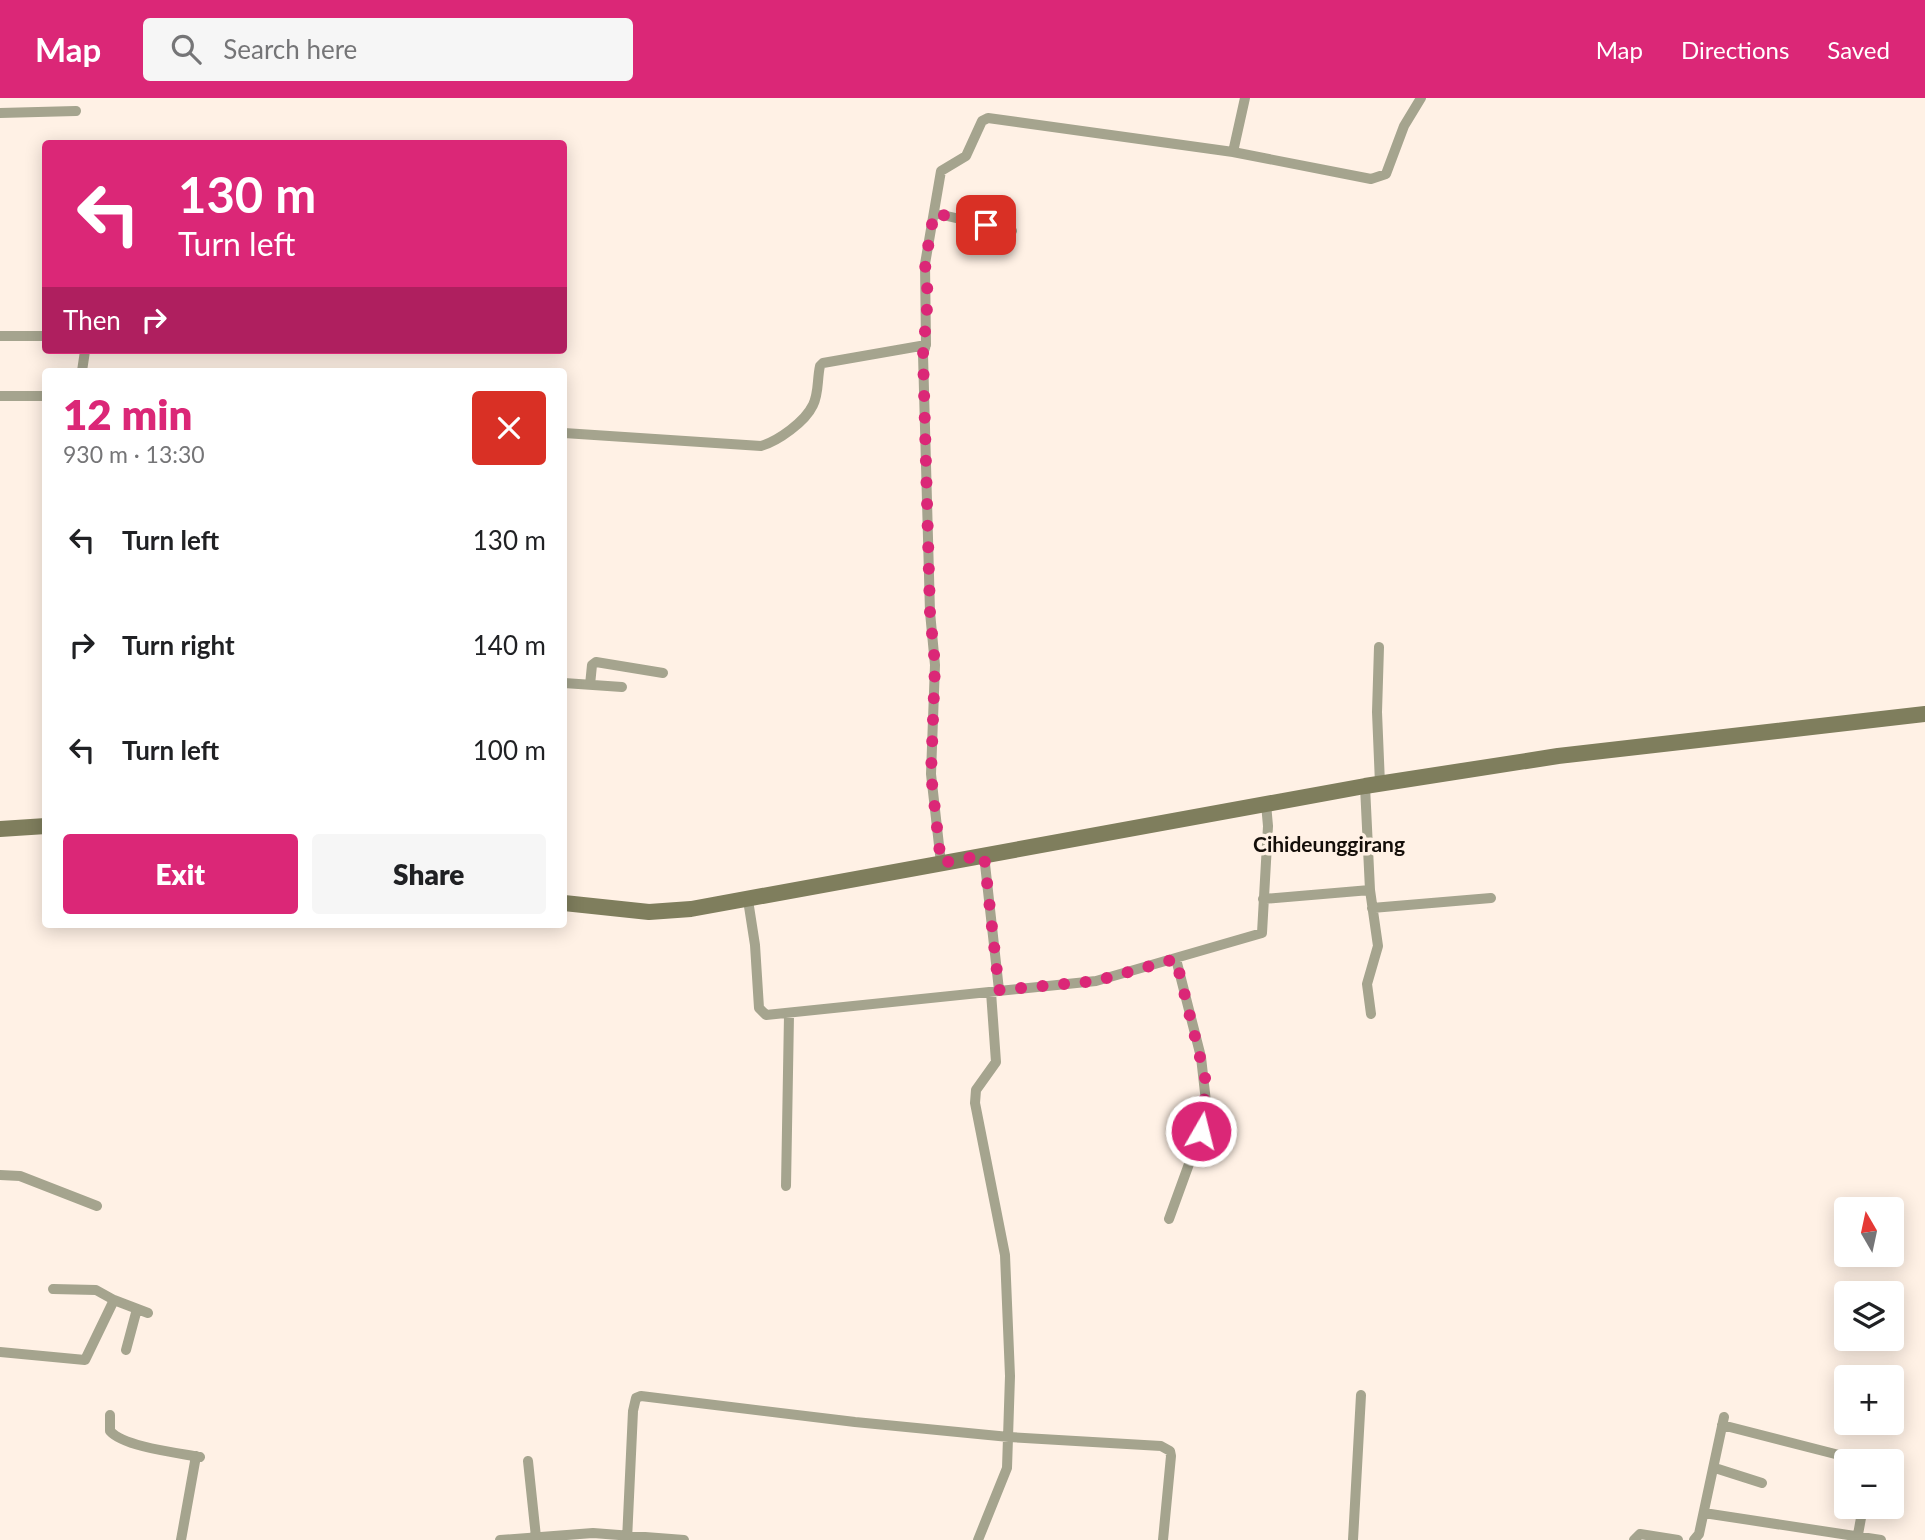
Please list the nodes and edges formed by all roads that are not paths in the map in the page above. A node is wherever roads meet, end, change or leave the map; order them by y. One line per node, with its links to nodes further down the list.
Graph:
1 (1245, 98): 5 (street)
2 (1421, 98): 5 (street)
3 (76, 111): 4 (street)
4 (0, 113)
5 (1233, 152): 6 (street)
6 (934, 213): 7 (street); 10 (street)
7 (1012, 231)
8 (0, 336): 9 (street)
9 (42, 336)
10 (926, 345): 13 (street); 25 (street)
11 (0, 396): 12 (street)
12 (42, 396)
13 (567, 433)
14 (1379, 647): 20 (street)
15 (663, 673): 17 (street)
16 (567, 683): 17 (street)
17 (590, 685): 18 (street)
18 (622, 687)
19 (1925, 714): 20 (main road)
20 (1373, 785): 21 (main road); 26 (street)
21 (1266, 804): 24 (main road); 28 (street)
22 (42, 827): 23 (main road)
23 (0, 829)
24 (984, 855): 25 (main road); 33 (street)
25 (941, 863): 29 (main road)
26 (1370, 890): 28 (street); 31 (street)
27 (1491, 898): 31 (street)
28 (1263, 899): 32 (street)
29 (748, 900): 30 (main road); 35 (street)
30 (567, 903)
31 (1372, 908): 34 (street)
32 (1176, 959): 33 (street); 39 (street)
33 (995, 991): 35 (street); 48 (street)
34 (1371, 1014)
35 (789, 1015): 37 (street)
36 (0, 1175): 38 (street)
37 (786, 1186)
38 (97, 1206)
39 (1170, 1219)
40 (52, 1289): 41 (street)
41 (114, 1300): 42 (street); 45 (street)
42 (137, 1309): 43 (street); 44 (street)
43 (148, 1313)
44 (126, 1350)
45 (0, 1352)
46 (1361, 1395): 63 (street)
47 (110, 1415): 58 (street)
48 (1009, 1437): 56 (street); 61 (street); 62 (street)
49 (1834, 1453): 51 (street)
50 (528, 1461): 55 (street)
51 (1715, 1468): 52 (street); 53 (street)
52 (1762, 1483)
53 (1704, 1513): 57 (street); 66 (street)
54 (1861, 1519): 57 (street)
55 (536, 1537): 56 (street); 59 (street)
56 (627, 1538): 60 (street)
57 (1858, 1538): 67 (street)
58 (181, 1540)
59 (500, 1540)
60 (684, 1540)
61 (978, 1540)
62 (1163, 1540)
63 (1353, 1540)
64 (1634, 1540): 65 (street)
65 (1678, 1540)
66 (1694, 1540)
67 (1881, 1540)

